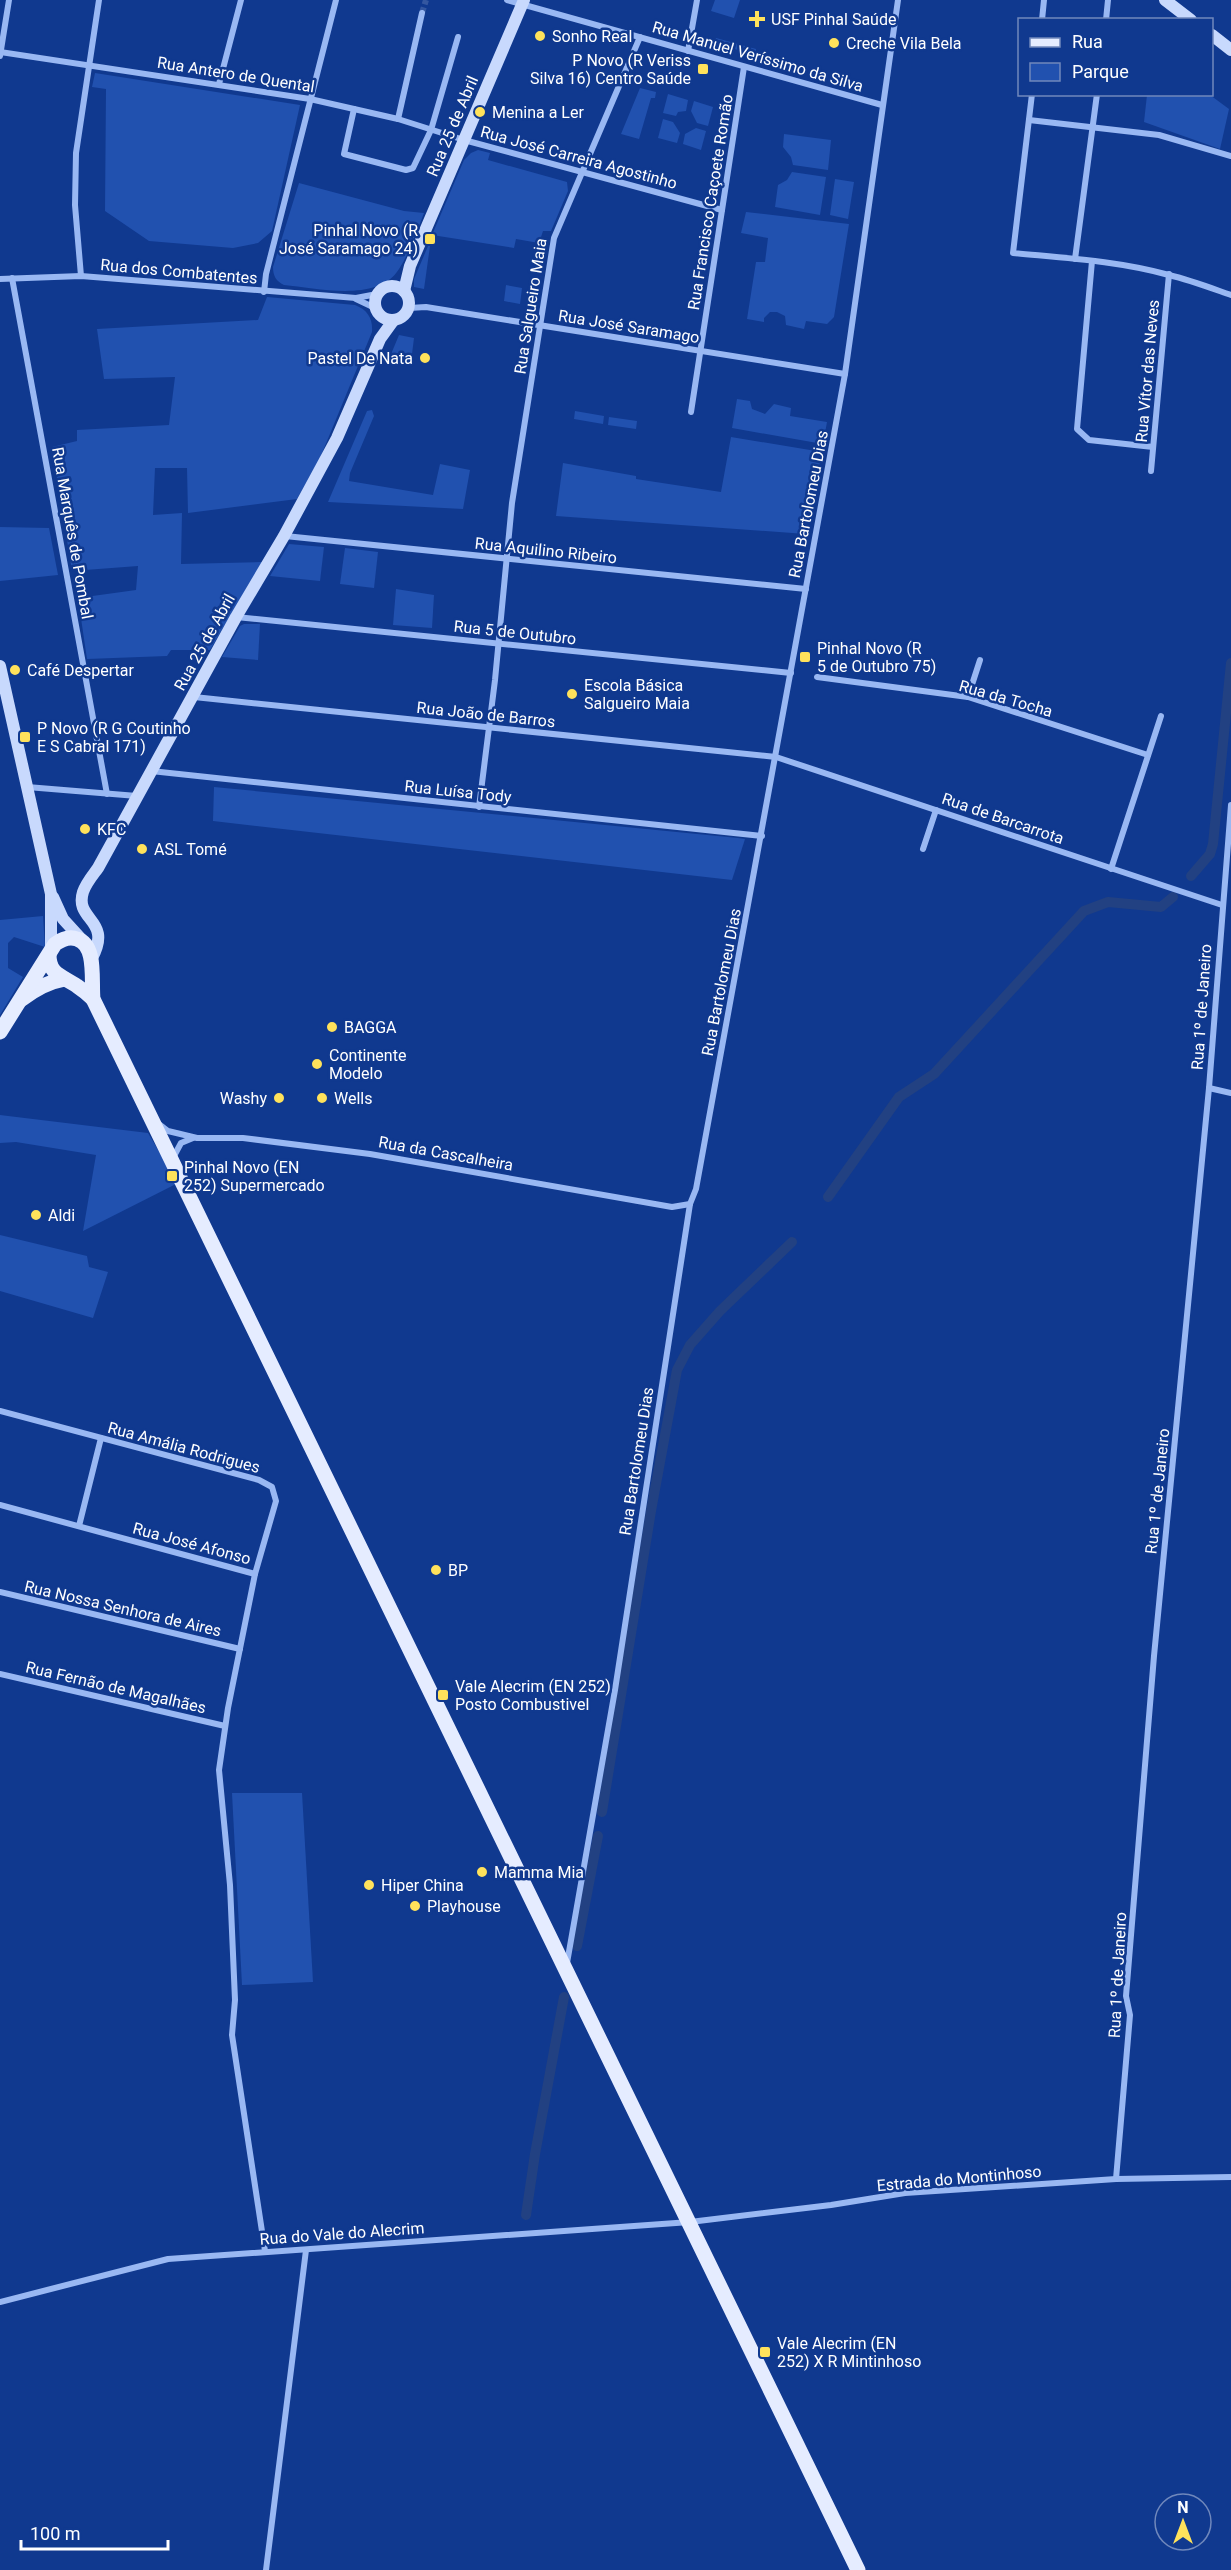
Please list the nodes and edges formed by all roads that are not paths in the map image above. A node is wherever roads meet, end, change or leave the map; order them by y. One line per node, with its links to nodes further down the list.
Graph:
1 (9, 0): 21 (street)
2 (99, 0): 22 (street)
3 (241, 0): 24 (street)
4 (336, 0): 27 (street)
5 (507, 0): 11 (street, Rua Manuel Veríssimo da Silva)
6 (697, 0): 20 (street)
7 (898, 0): 28 (street, Rua Bartolomeu Dias)
8 (1044, 0): 13 (street)
9 (1108, 0): 14 (street)
10 (1165, 0): 15 (street)
11 (523, 2): 18 (street, Rua Manuel Veríssimo da Silva); 34 (street, Rua 25 de Abril)
12 (422, 13): 30 (street)
13 (1042, 18)
14 (1106, 18)
15 (1188, 18)
16 (1213, 36): 19 (street)
17 (459, 37): 33 (street)
18 (640, 37): 20 (street, Rua Manuel Veríssimo da Silva); 36 (street, Rua Salgueiro Maia)
19 (1231, 50)
20 (688, 51): 23 (street, Rua Manuel Veríssimo da Silva)
21 (0, 53): 22 (street, Rua Antero de Quental)
22 (89, 64): 24 (street, Rua Antero de Quental); 41 (street)
23 (744, 66): 28 (street, Rua Manuel Veríssimo da Silva); 37 (street, Rua Francisco Caçoete Romão)
24 (219, 84): 27 (street, Rua Antero de Quental)
25 (1032, 96): 31 (street)
26 (1096, 96): 32 (street)
27 (310, 99): 29 (street, Rua Antero de Quental); 45 (street)
28 (882, 105): 53 (street, Rua Bartolomeu Dias)
29 (354, 109): 30 (street, Rua Antero de Quental); 33 (street)
30 (398, 119): 33 (street, Rua Antero de Quental)
31 (1029, 120): 32 (street); 38 (street)
32 (1093, 126): 35 (street); 38 (street)
33 (431, 130): 34 (street, Rua Antero de Quental)
34 (464, 141): 36 (street, Rua José Carreira Agostinho); 44 (street, Rua 25 de Abril)
35 (1231, 156)
36 (584, 172): 37 (street, Rua José Carreira Agostinho); 51 (street, Rua Salgueiro Maia)
37 (722, 210): 52 (street, Rua Francisco Caçoete Romão)
38 (1075, 259): 39 (street)
39 (1092, 261): 40 (street); 55 (street)
40 (1169, 274): 47 (street); 55 (street, Rua Vítor das Neves)
41 (81, 276): 42 (street, Rua dos Combatentes); 45 (street, Rua dos Combatentes)
42 (12, 278): 43 (street, Rua dos Combatentes); 74 (street, Rua Marquês de Pombal)
43 (0, 279)
44 (399, 288): 46 (street); 49 (street)
45 (264, 292): 48 (street, Rua dos Combatentes)
46 (377, 294): 48 (street, Rua dos Combatentes); 50 (street)
47 (1231, 295)
48 (356, 298): 50 (street, Rua dos Combatentes)
49 (409, 308): 50 (street); 51 (street, Rua José Saramago)
50 (383, 315): 57 (street, Rua 25 de Abril)
51 (540, 325): 52 (street, Rua José Saramago); 58 (street, Rua Salgueiro Maia)
52 (700, 351): 53 (street, Rua José Saramago); 54 (street, Rua Francisco Caçoete Romão)
53 (845, 374): 59 (street, Rua Bartolomeu Dias)
54 (691, 412)
55 (1153, 447): 56 (street, Rua Vítor das Neves)
56 (1151, 471)
57 (284, 536): 58 (street, Rua Aquilino Ribeiro); 60 (street, Rua 25 de Abril)
58 (507, 560): 59 (street, Rua Aquilino Ribeiro); 61 (street, Rua Salgueiro Maia)
59 (806, 589): 64 (street, Rua Bartolomeu Dias)
60 (236, 617): 61 (street, Rua 5 de Outubro); 66 (street, Rua 25 de Abril)
61 (499, 644): 64 (street, Rua 5 de Outubro); 69 (street, Rua Salgueiro Maia)
62 (980, 660): 67 (street)
63 (0, 666): 73 (street)
64 (791, 673): 71 (street, Rua Bartolomeu Dias)
65 (817, 677): 67 (street, Rua da Tocha)
66 (194, 696): 69 (street, Rua João de Barros); 72 (street, Rua 25 de Abril)
67 (968, 698): 70 (street, Rua da Tocha)
68 (1161, 716): 70 (street)
69 (490, 728): 71 (street, Rua João de Barros); 77 (street, Rua Salgueiro Maia)
70 (1148, 755): 81 (street)
71 (776, 757): 78 (street, Rua de Barcarrota); 79 (street, Rua Bartolomeu Dias)
72 (151, 771): 75 (street, Rua 25 de Abril); 77 (street, Rua Luísa Tody)
73 (27, 786): 74 (street); 82 (street)
74 (107, 794): 75 (street)
75 (137, 796): 85 (street, Rua 25 de Abril)
76 (1231, 805): 83 (street, Rua 1º de Janeiro)
77 (479, 807): 79 (street, Rua Luísa Tody)
78 (936, 810): 80 (street); 81 (street, Rua de Barcarrota)
79 (762, 836): 95 (street, Rua Bartolomeu Dias)
80 (923, 849)
81 (1111, 869): 83 (street, Rua de Barcarrota)
82 (51, 894): 84 (street); 85 (street)
83 (1222, 905): 90 (street, Rua 1º de Janeiro)
84 (50, 952): 85 (main road); 86 (main road); 87 (main road)
85 (89, 956): 86 (main road); 88 (main road)
86 (66, 980): 87 (main road); 88 (main road)
87 (22, 999): 89 (main road)
88 (93, 999): 92 (main road)
89 (0, 1032)
90 (1209, 1088): 91 (street); 107 (street, Rua 1º de Janeiro)
91 (1231, 1092)
92 (151, 1116): 93 (street, Rua da Cascalheira); 94 (main road)
93 (197, 1138): 94 (street); 95 (street, Rua da Cascalheira)
94 (174, 1163): 105 (main road)
95 (690, 1204): 105 (street, Rua Bartolomeu Dias)
96 (0, 1411): 97 (street, Rua Amália Rodrigues)
97 (101, 1438): 99 (street); 100 (street, Rua Amália Rodrigues)
98 (0, 1505): 99 (street, Rua José Afonso)
99 (79, 1526): 100 (street, Rua José Afonso)
100 (255, 1574): 102 (street, Rua José Afonso)
101 (0, 1592): 102 (street, Rua Nossa Senhora de Aires)
102 (240, 1649): 104 (street, Rua José Afonso)
103 (0, 1674): 104 (street, Rua Fernão de Magalhães)
104 (225, 1726): 110 (street, Rua José Afonso)
105 (566, 1968): 108 (main road)
106 (1231, 2177): 107 (street, Estrada do Montinhoso)
107 (1116, 2179): 108 (street, Estrada do Montinhoso)
108 (690, 2222): 109 (street, Rua do Vale do Alecrim); 113 (main road)
109 (306, 2250): 110 (street, Rua do Vale do Alecrim); 112 (street)
110 (265, 2251): 111 (street, Rua do Vale do Alecrim)
111 (0, 2302)
112 (266, 2570)
113 (858, 2570)

